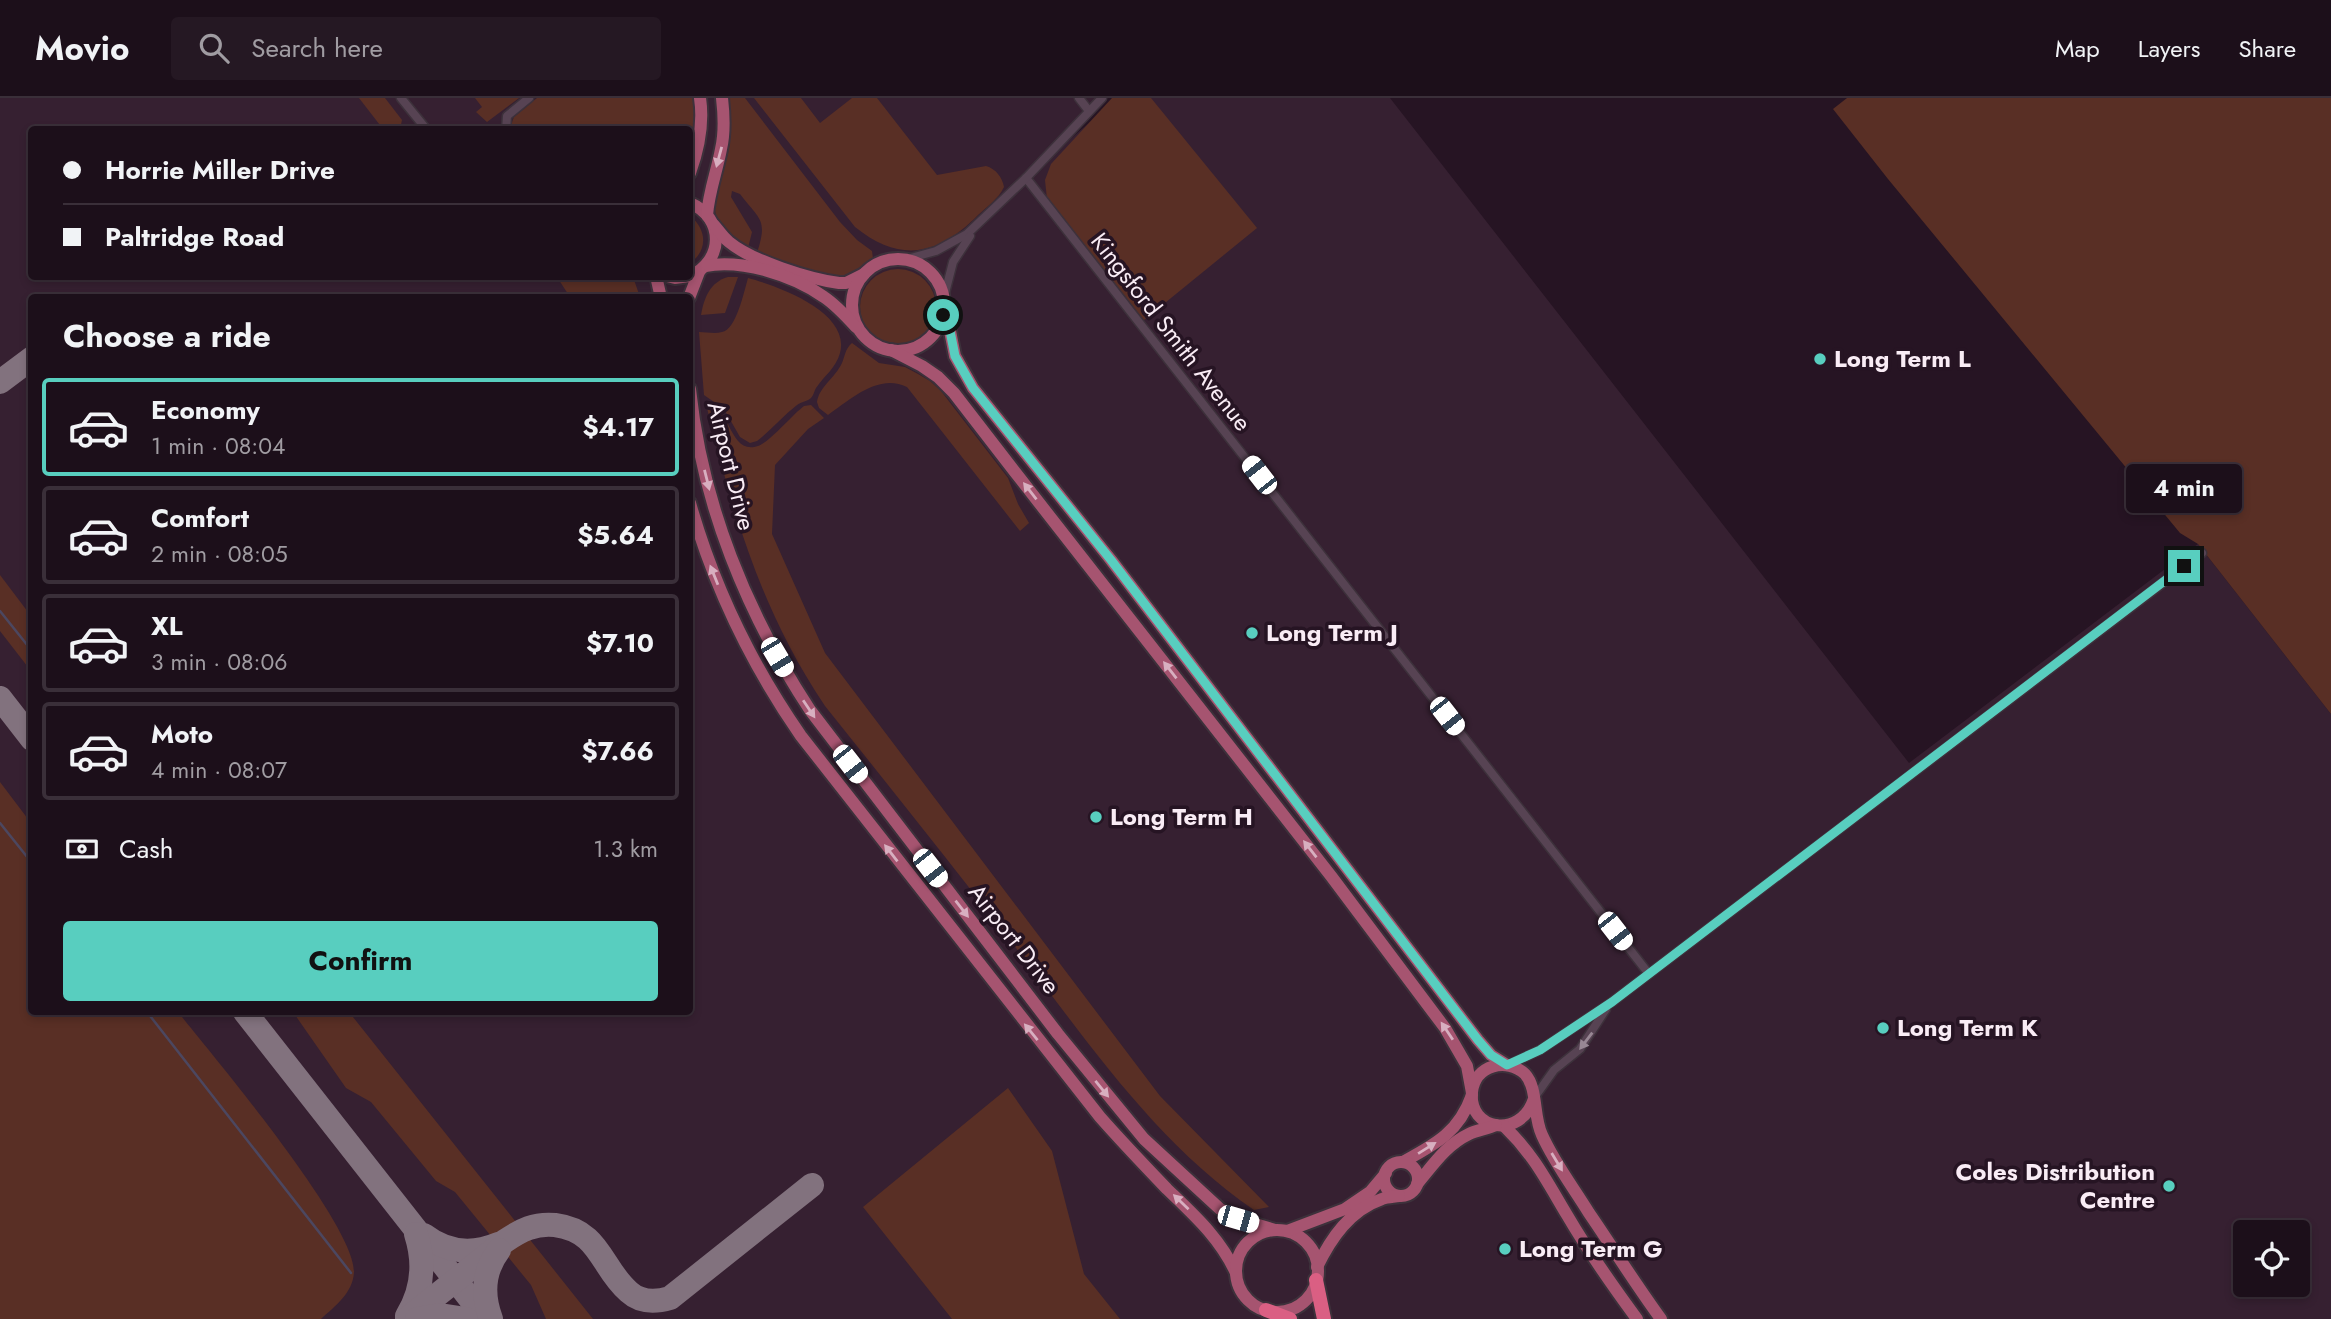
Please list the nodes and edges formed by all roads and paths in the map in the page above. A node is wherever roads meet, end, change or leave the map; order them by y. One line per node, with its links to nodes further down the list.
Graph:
1 (401, 98): 8 (street)
2 (529, 98): 9 (street)
3 (700, 98): 10 (main road)
4 (722, 98): 13 (main road, one-way to 13)
5 (1079, 98): 7 (street)
6 (1102, 98): 7 (street)
7 (1089, 111): 11 (street)
8 (424, 126)
9 (506, 126)
10 (693, 165)
11 (1026, 178): 14 (street); 25 (street, Kingsford Smith Avenue)
12 (693, 204): 13 (main road)
13 (710, 220): 16 (main road); 17 (main road)
14 (980, 222): 15 (street); 19 (street)
15 (907, 259): 17 (main road); 19 (main road)
16 (695, 273): 18 (main road); 20 (main road)
17 (864, 273): 20 (main road)
18 (690, 294)
19 (944, 302): 21 (main road); 27 (main road)
20 (861, 332): 21 (main road)
21 (891, 350): 28 (main road, one-way to 21)
22 (693, 406): 35 (main road, Airport Drive, one-way to 35)
23 (693, 512): 36 (main road, Airport Drive, one-way to 23)
24 (2202, 553): 25 (street)
25 (1649, 974): 26 (street)
26 (1612, 1002): 27 (street); 29 (street, one-way to 29)
27 (1507, 1065): 28 (main road); 29 (main road)
28 (1472, 1094): 30 (main road); 31 (main road, one-way to 28)
29 (1534, 1098): 30 (main road); 42 (main road, one-way to 42)
30 (1500, 1126): 33 (main road); 41 (main road)
31 (1403, 1162): 32 (main road); 33 (main road)
32 (1386, 1172): 34 (main road); 35 (main road)
33 (1417, 1184): 34 (main road)
34 (1399, 1196): 37 (main road)
35 (1281, 1231): 36 (main road); 37 (main road)
36 (1236, 1272): 38 (main road)
37 (1317, 1274): 38 (main road); 40 (highway)
38 (1266, 1310): 39 (highway)
39 (1290, 1319)
40 (1324, 1319)
41 (1637, 1319)
42 (1661, 1319)

